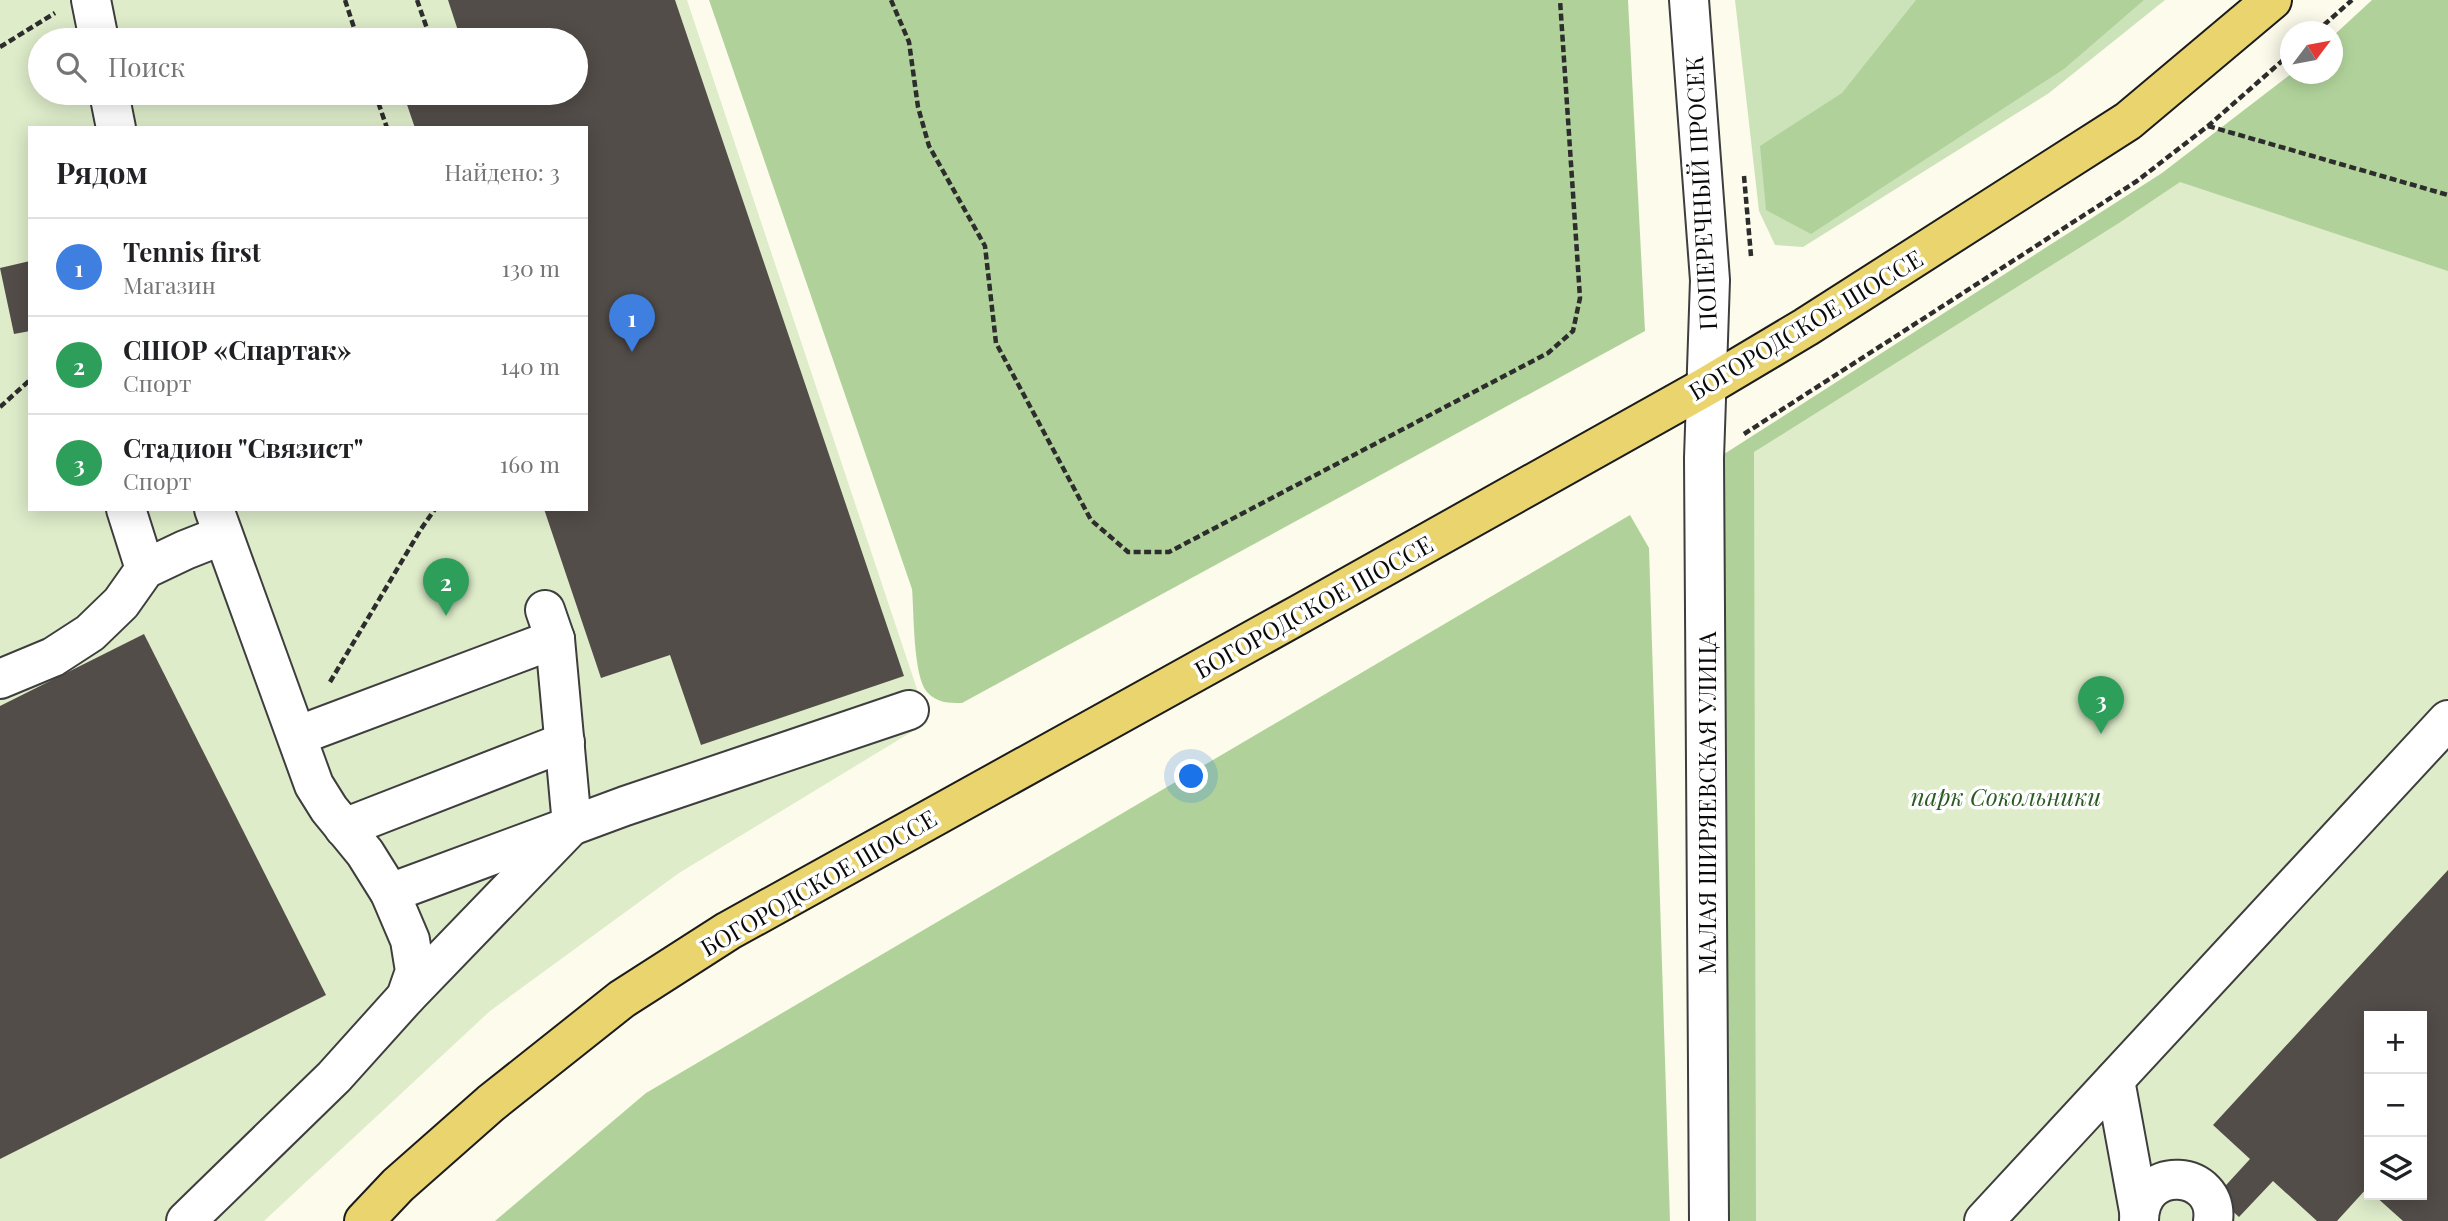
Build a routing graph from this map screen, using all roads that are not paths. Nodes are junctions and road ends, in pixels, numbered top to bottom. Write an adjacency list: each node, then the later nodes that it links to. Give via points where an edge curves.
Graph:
1 (1689, 0): 7 (street, ПОПЕРЕЧНЫЙ ПРОСЕК, via 1710,280)
2 (2272, 0): 7 (main road, БОГОРОДСКОЕ ШОССЕ, via 2128,121)
3 (79, 3): 4 (street)
4 (93, 28)
5 (111, 105): 6 (street)
6 (116, 126)
7 (1707, 386): 23 (main road, БОГОРОДСКОЕ ШОССЕ, via 728,931 622,999 491,1103); 24 (street, МАЛАЯ ШИРЯЕВСКАЯ УЛИЦА)
8 (128, 511): 10 (street)
9 (219, 522): 10 (street); 14 (street)
10 (145, 569): 11 (street, via 121,603 90,633 53,657)
11 (0, 679)
12 (909, 710): 16 (street)
13 (2448, 720): 20 (street)
14 (297, 736): 15 (street, via 550,625); 17 (street, via 314,785)
15 (565, 742): 16 (street); 17 (street)
16 (572, 825): 18 (street); 19 (street)
17 (344, 828): 18 (street)
18 (390, 893): 19 (street, via 410,940 415,971)
19 (406, 997): 22 (street, via 334,1077)
20 (2115, 1080): 21 (street); 25 (street)
21 (2139, 1216): 26 (street, via 2150,1189 2160,1182 2183,1179 2204,1192)
22 (186, 1221)
23 (364, 1221)
24 (1709, 1221)
25 (1984, 1221)
26 (2213, 1221)

